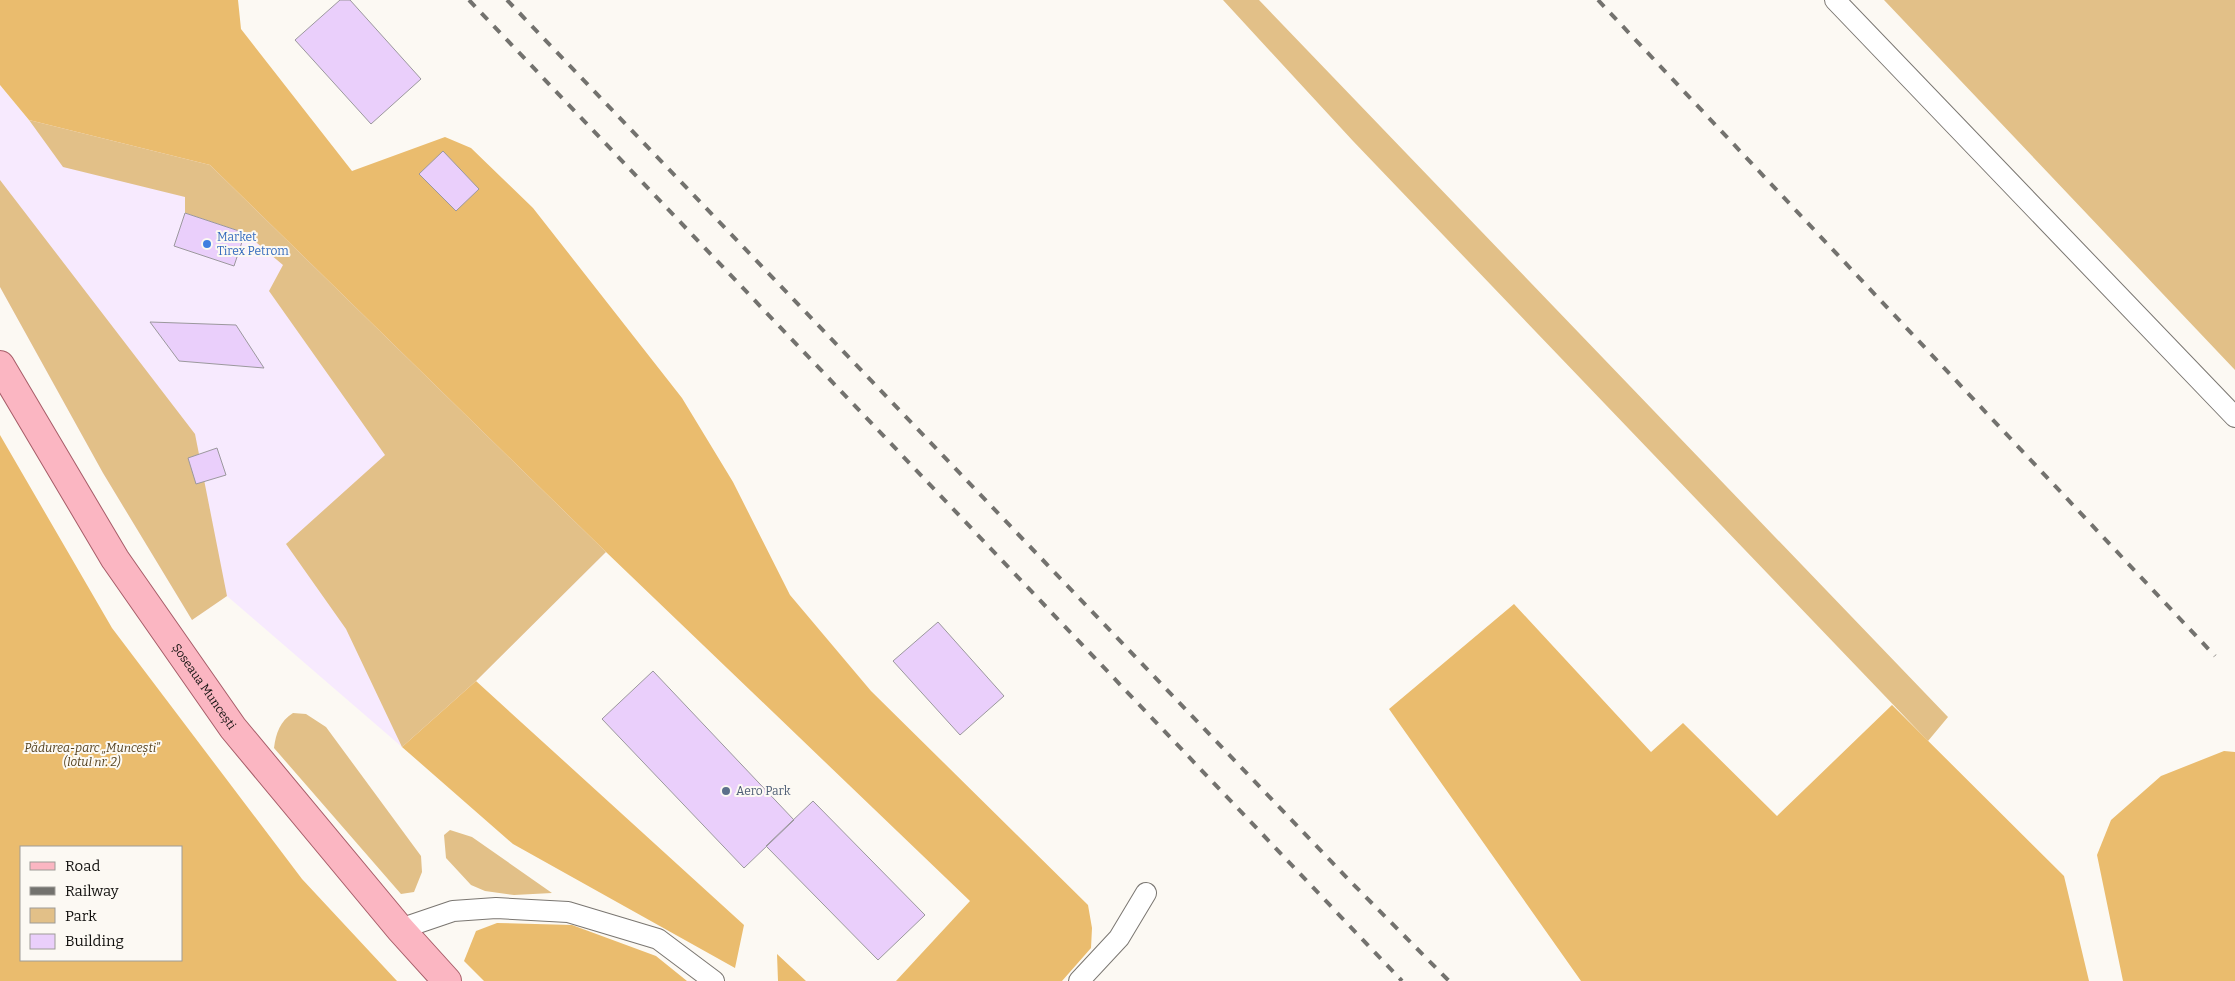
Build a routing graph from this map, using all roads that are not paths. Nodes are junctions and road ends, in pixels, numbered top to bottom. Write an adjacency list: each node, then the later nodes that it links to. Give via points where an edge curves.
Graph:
1 (1835, 0): 3 (lane)
2 (0, 365): 5 (main road, Șoseaua Muncești, via 115,559 233,728)
3 (2235, 417)
4 (1146, 893): 8 (lane, via 1119,938)
5 (400, 929): 6 (main road, Șoseaua Muncești); 7 (lane, via 453,911 496,908 568,912 658,939)
6 (447, 981)
7 (714, 981)
8 (1079, 981)

